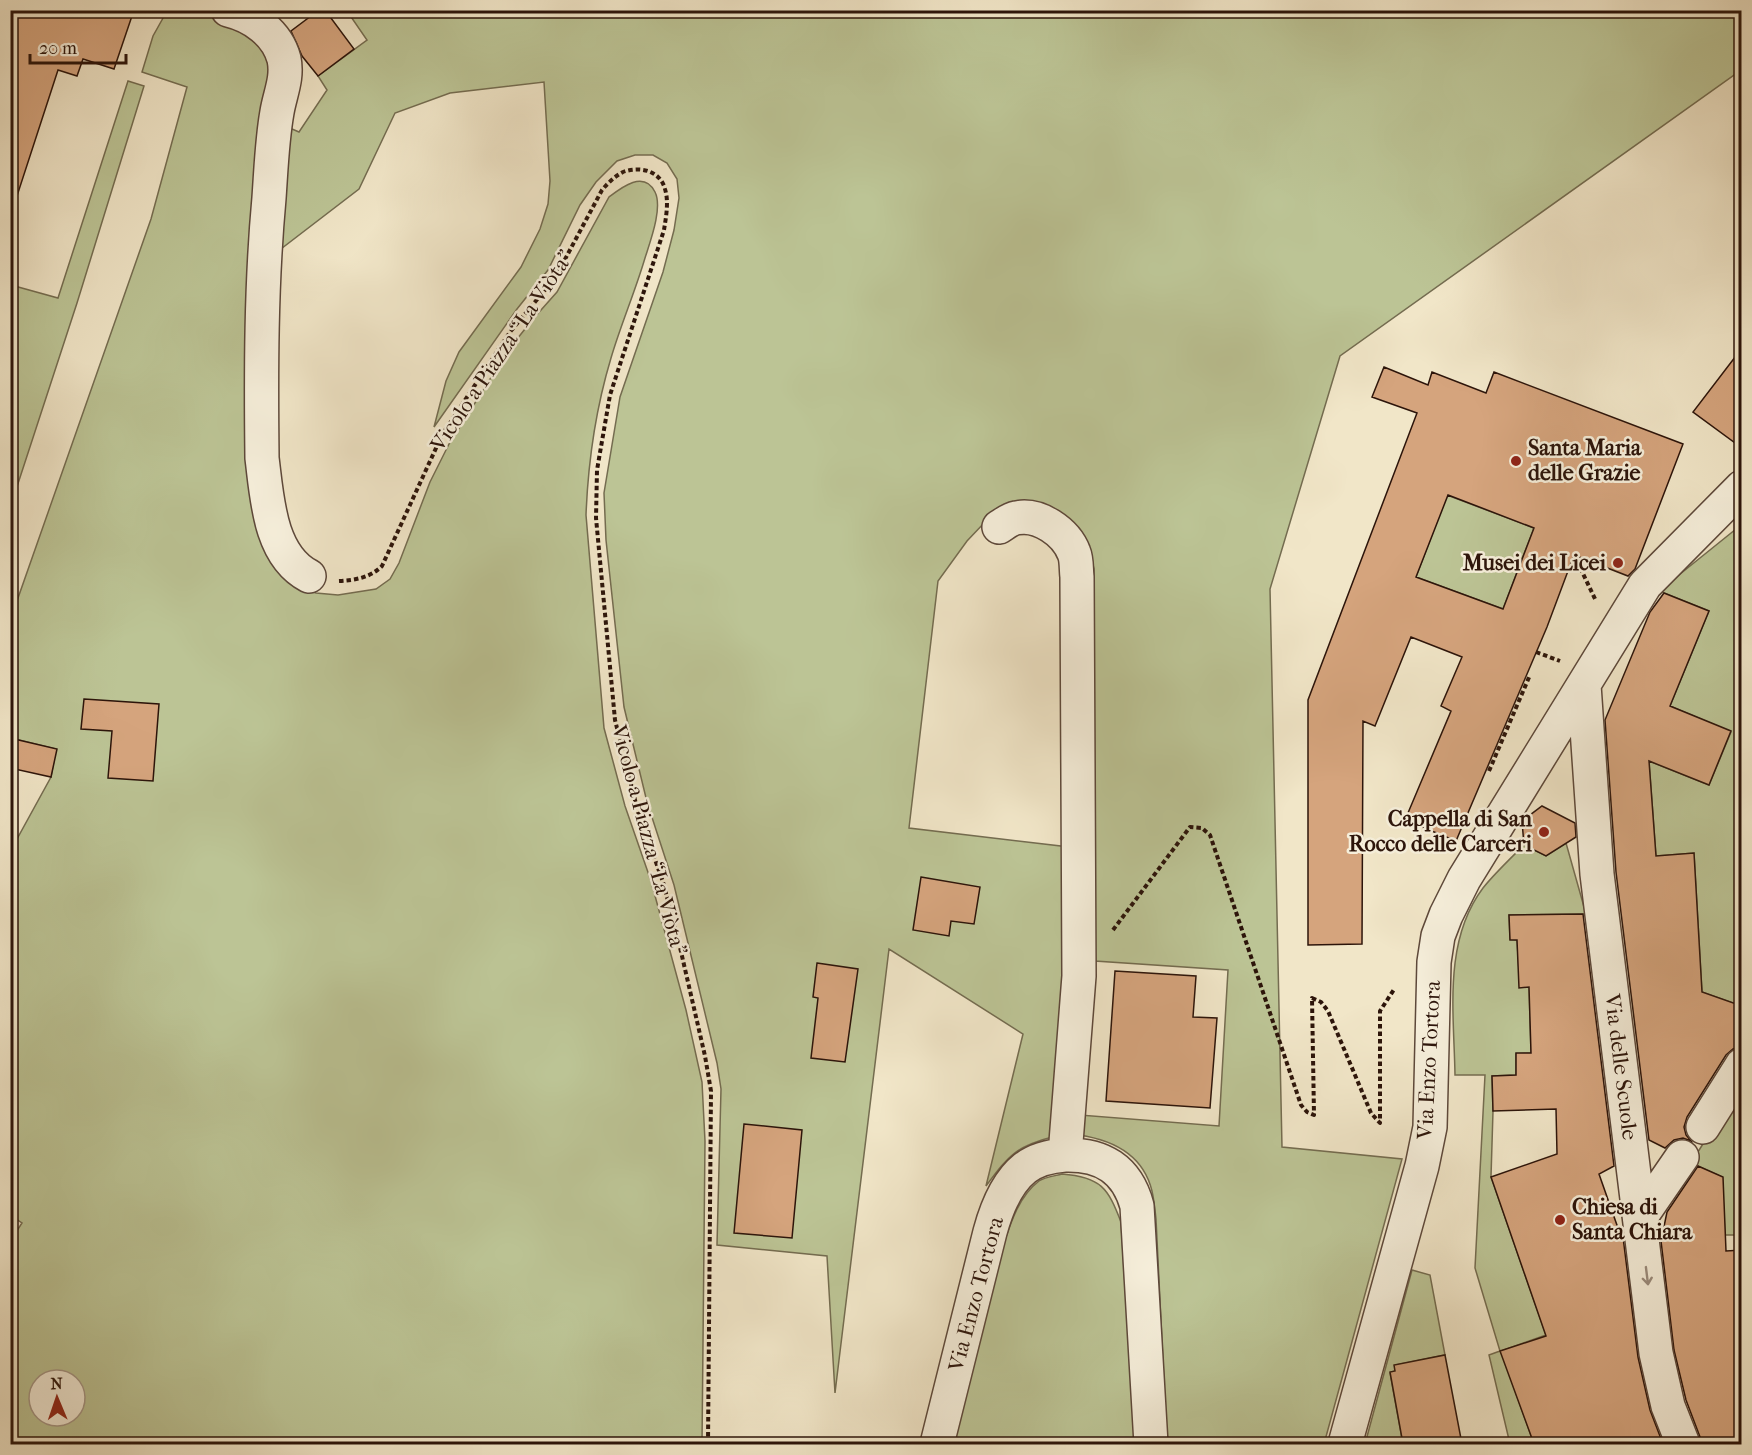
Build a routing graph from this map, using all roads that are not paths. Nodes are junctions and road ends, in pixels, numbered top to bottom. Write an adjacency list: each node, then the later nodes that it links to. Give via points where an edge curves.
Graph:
1 (228, 10): 4 (street, via 249,18 268,32 281,50 285,66 277,111 263,267 262,458 277,537 292,562)
2 (1742, 486): 5 (street, Via Enzo Tortora, via 1645,585)
3 (999, 527): 8 (street, via 1016,518 1036,519 1057,530 1075,555 1079,976)
4 (309, 576)
5 (1584, 685): 10 (street, Via delle Scuole, via 1597,874); 13 (street, Via Enzo Tortora, via 1478,854 1438,936 1430,1127)
6 (1742, 1065): 7 (street)
7 (1703, 1127)
8 (1065, 1155): 11 (street, Via Enzo Tortora, via 1038,1160 1025,1169 1000,1203); 12 (street, Via Enzo Tortora, via 1092,1157 1109,1164 1122,1176 1134,1197 1139,1220)
9 (1682, 1158): 10 (street)
10 (1640, 1218): 14 (street, Via delle Scuole, one-way to 14, via 1658,1362 1668,1406)
11 (937, 1444)
12 (1151, 1444)
13 (1345, 1444)
14 (1683, 1444)

